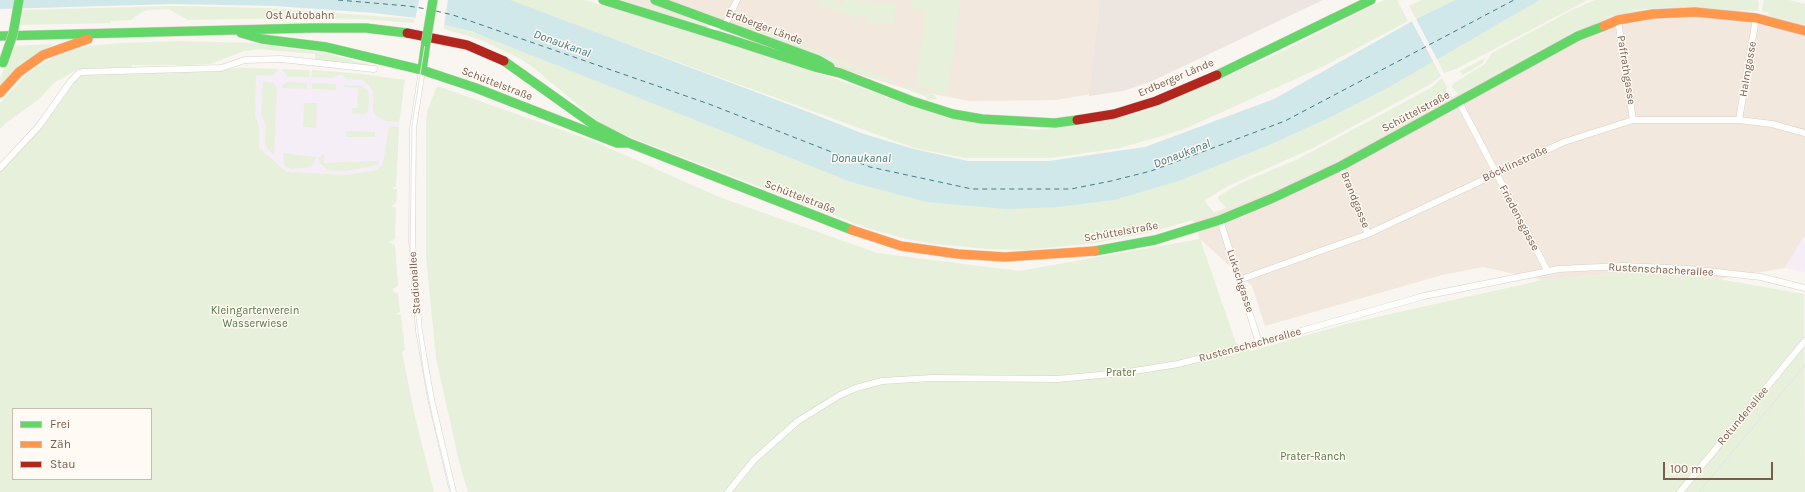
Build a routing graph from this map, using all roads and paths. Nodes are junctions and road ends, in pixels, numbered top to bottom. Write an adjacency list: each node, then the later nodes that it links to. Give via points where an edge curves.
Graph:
1 (19, 0): 15 (main road, bridge, via 13,34)
2 (434, 0): 17 (main road, bridge)
3 (603, 0): 11 (main road, Erdberger Lände)
4 (655, 0): 9 (main road, Erdberger Lände)
5 (736, 0): 9 (street, via 729,18)
6 (1371, 0): 18 (main road, Erdberger Lände, via 1223,72 1156,101 1090,119 1055,123 982,119 953,114)
7 (1756, 18): 8 (main road, Schüttelstraße, via 1694,12 1653,14); 12 (main road, Schüttelstraße); 22 (street, Halmgasse)
8 (1618, 20): 20 (main road, Schüttelstraße, via 1578,36); 21 (street, Paffrathgasse)
9 (723, 24): 11 (street); 18 (main road, Erdberger Lände, via 818,60)
10 (228, 30): 13 (main road, Ost Autobahn); 17 (main road, Schüttelstraße, via 262,39 326,47); 24 (main road, Ost Autobahn, via 366,28 411,33 455,42 487,53 512,66 594,125)
11 (705, 31): 18 (main road, Erdberger Lände)
12 (1805, 31)
13 (103, 34): 14 (main road, Ost Autobahn); 19 (main road, via 42,55 19,72)
14 (0, 36)
15 (2, 67)
16 (374, 69): 26 (street, via 281,60 245,60 221,68 82,72 71,81 39,126)
17 (422, 70): 24 (main road, Schüttelstraße, via 476,88 617,143); 35 (street, Stadionallee, via 413,128 412,240 415,284 419,331 431,403)
18 (840, 73)
19 (0, 93)
20 (1459, 102): 25 (main road, Schüttelstraße); 27 (street, Friedensgasse)
21 (1633, 120): 22 (street, Böcklinstraße); 27 (street, Böcklinstraße, via 1564,142)
22 (1739, 120): 23 (street, Böcklinstraße, via 1772,124)
23 (1805, 133)
24 (629, 144): 28 (main road, Schüttelstraße, via 860,233 901,246 958,254 1005,257 1087,252 1155,240)
25 (1341, 166): 28 (main road, Schüttelstraße); 29 (street, Brandgasse)
26 (0, 168)
27 (1495, 173): 29 (street, Böcklinstraße); 30 (street, Friedensgasse)
28 (1220, 220): 31 (street, Lukschgasse)
29 (1368, 234): 31 (street, Böcklinstraße)
30 (1547, 270): 32 (street, Rustenschacherallee, via 1623,266 1688,269 1761,277); 34 (street, Rustenschacherallee, via 1424,296)
31 (1239, 280): 34 (street, Lukschgasse)
32 (1805, 288)
33 (1805, 341): 37 (street, Rotundenallee)
34 (1260, 343): 36 (street, Rustenschacherallee, via 1178,364 1122,373 1057,379 932,378 882,381 856,388 798,421 754,460)
35 (453, 492)
36 (728, 492)
37 (1680, 492)

